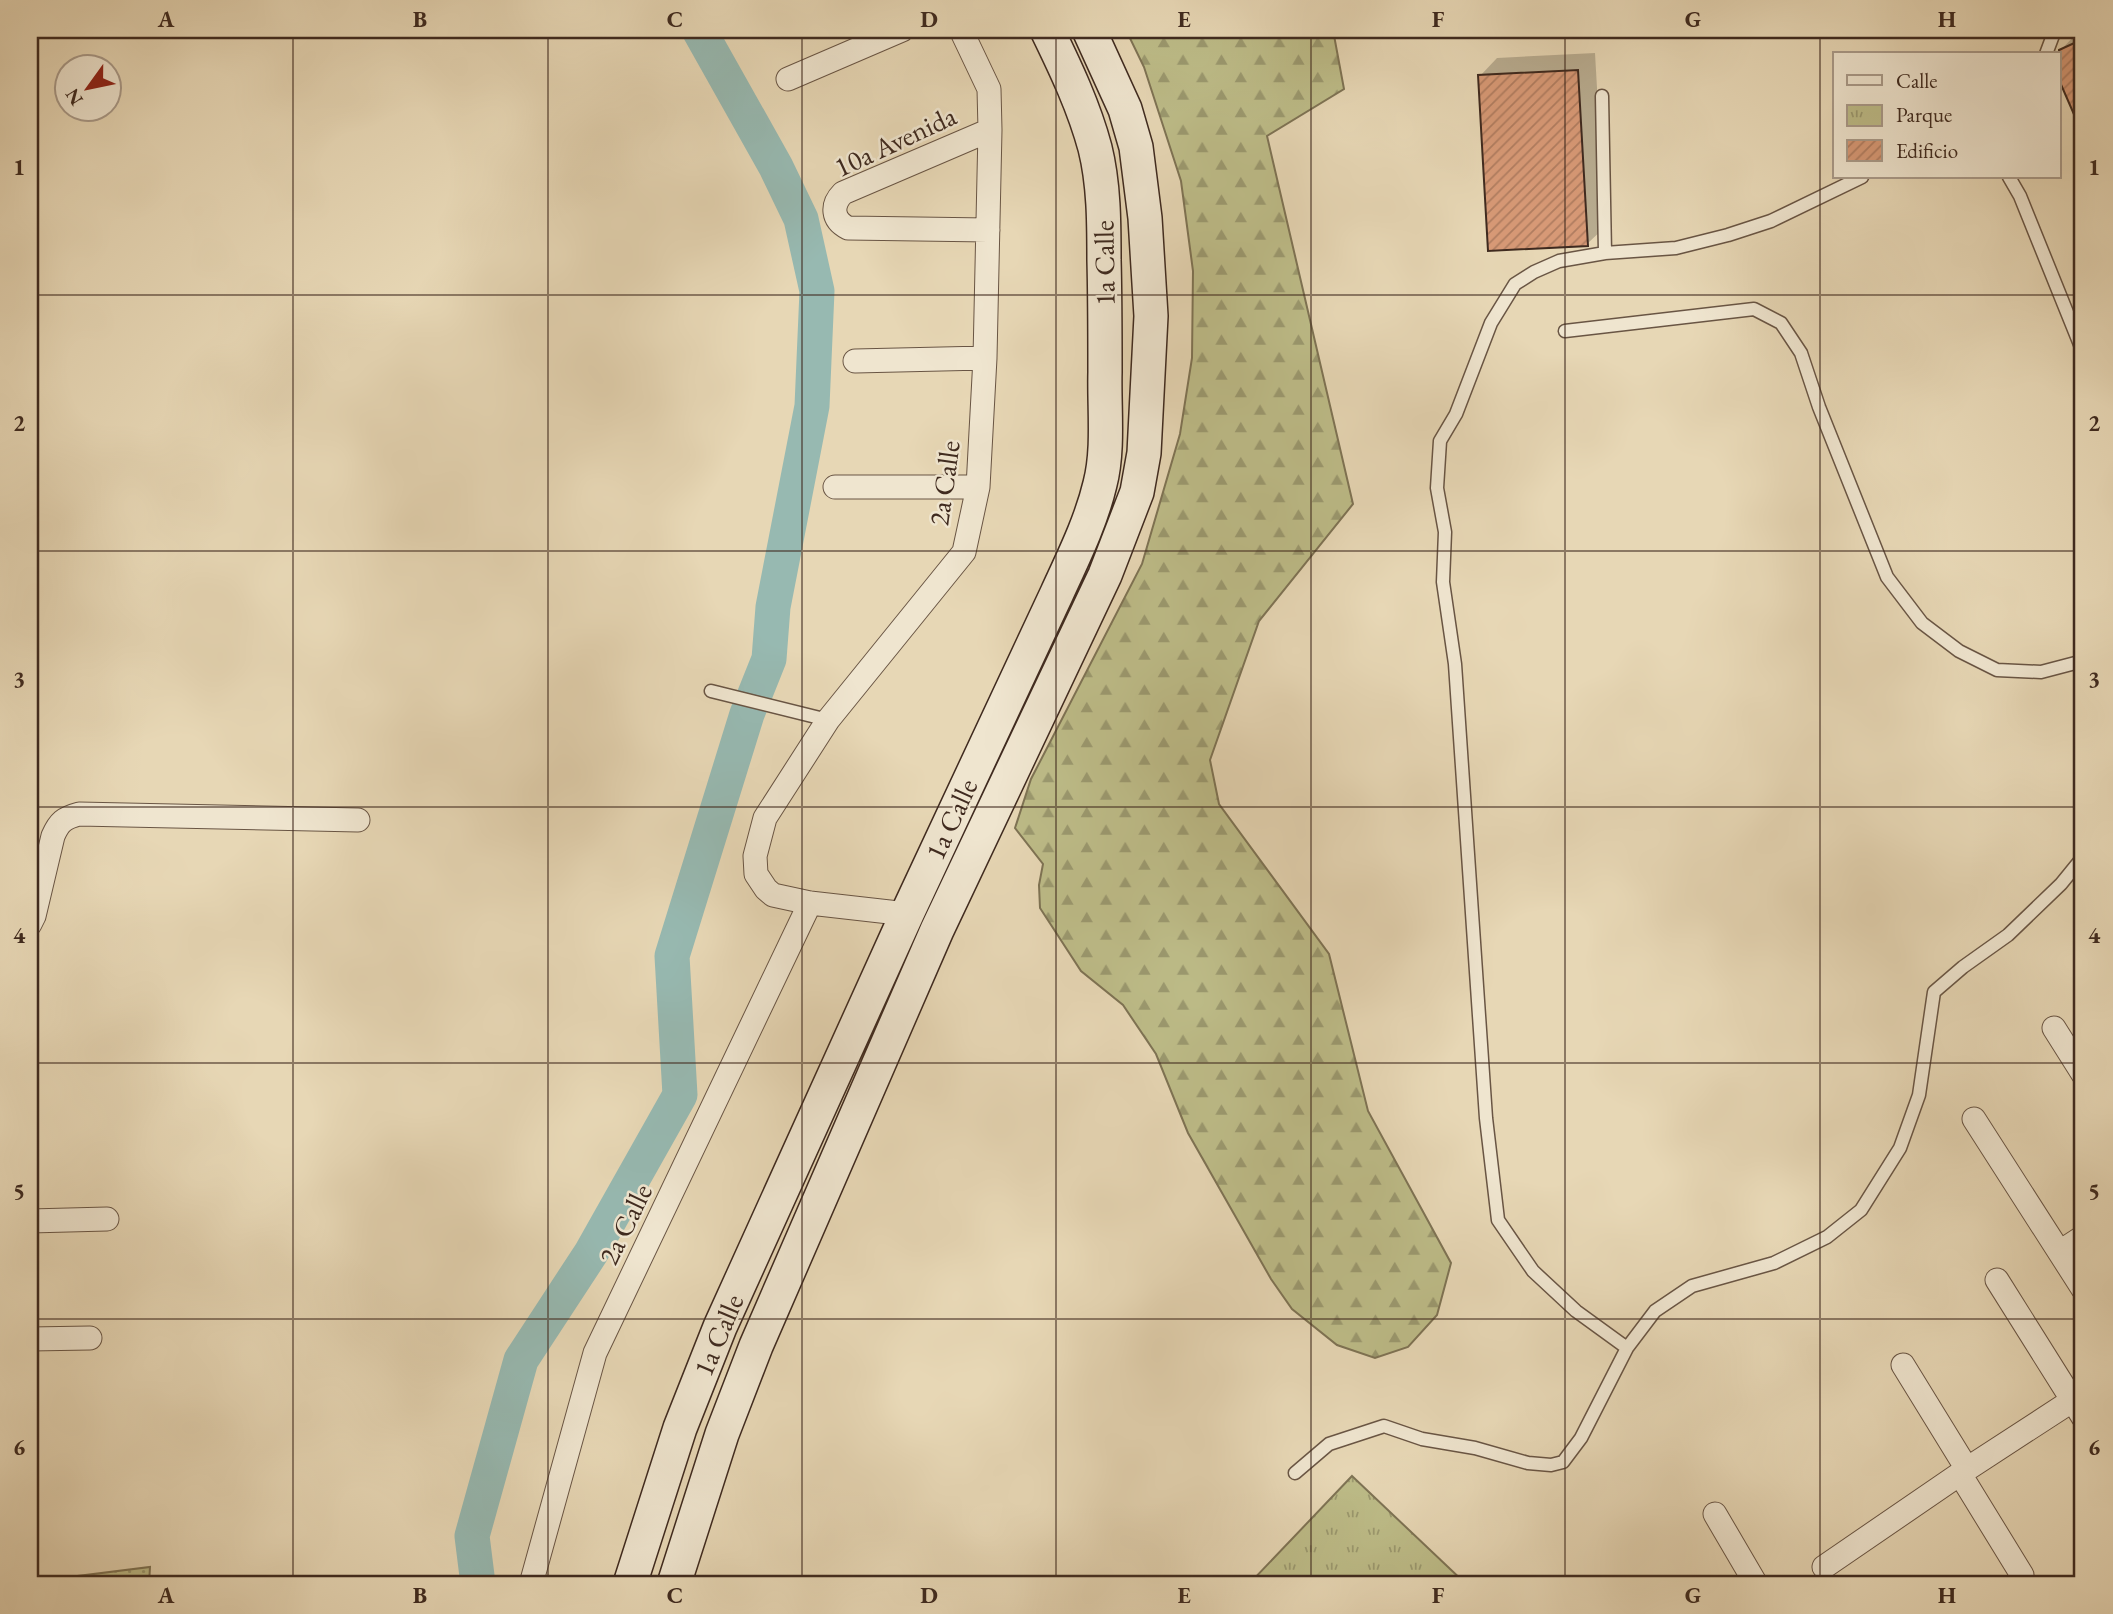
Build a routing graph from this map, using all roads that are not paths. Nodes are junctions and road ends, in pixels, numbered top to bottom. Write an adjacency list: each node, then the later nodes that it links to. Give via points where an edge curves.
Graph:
1 (902, 30): 7 (street)
2 (961, 30): 9 (street, 2a Calle, via 989,89)
3 (1047, 30): 26 (main road, 1a Calle, via 1087,121 1100,180 1105,341 1101,482 1057,593)
4 (1089, 30): 49 (main road, 1a Calle, via 1125,108 1136,147 1145,218 1151,330 1144,453 1137,492 1105,575 937,930 756,1346)
5 (2055, 30): 6 (lane)
6 (2047, 52)
7 (788, 79)
8 (1602, 96): 13 (lane)
9 (990, 130): 12 (street, 2a Calle); 12 (street, 10a Avenida, via 844,193 834,212 848,228)
10 (1860, 178): 13 (lane, via 1771,221 1728,235 1676,248)
11 (2009, 178): 15 (lane)
12 (988, 230): 16 (street, 2a Calle)
13 (1605, 253): 39 (lane, via 1559,261 1515,284 1491,323 1456,414 1440,441 1437,488 1445,532 1443,582 1455,664 1486,1118 1498,1220 1533,1271 1576,1311)
14 (1565, 331): 20 (lane, via 1754,309 1781,323 1801,353 1887,577 1922,623 1959,651 1997,670 2041,672)
15 (2083, 352)
16 (985, 358): 17 (street); 19 (street, 2a Calle)
17 (855, 361)
18 (835, 487): 19 (street)
19 (978, 487): 22 (street, 2a Calle, via 964,552)
20 (2083, 661)
21 (711, 691): 22 (lane)
22 (828, 720): 25 (street, 2a Calle, via 765,818 755,856 756,874 773,895)
23 (358, 820): 27 (street, via 79,814 65,818 53,836)
24 (2083, 857): 39 (lane, via 2008,936 1934,992 1919,1095 1900,1149 1861,1210 1828,1237 1774,1263 1692,1286 1655,1311)
25 (810, 903): 26 (street); 47 (street, 2a Calle, via 595,1353)
26 (906, 914): 48 (main road, 1a Calle, via 720,1327 680,1428)
27 (30, 924)
28 (2054, 1028): 29 (street)
29 (2083, 1074)
30 (1974, 1119): 34 (street)
31 (107, 1219): 32 (street)
32 (30, 1221)
33 (2083, 1237): 34 (street)
34 (2060, 1252): 36 (street)
35 (1997, 1280): 41 (street)
36 (2083, 1289)
37 (90, 1338): 38 (street)
38 (30, 1339)
39 (1627, 1348): 43 (lane, via 1581,1438 1563,1462 1528,1463 1384,1426 1329,1444)
40 (1903, 1365): 42 (street)
41 (2078, 1409): 42 (street)
42 (1963, 1472): 45 (street); 46 (street)
43 (1295, 1473)
44 (1715, 1514): 50 (street)
45 (1824, 1567)
46 (2022, 1575)
47 (531, 1584)
48 (630, 1584)
49 (674, 1584)
50 (1756, 1584)

